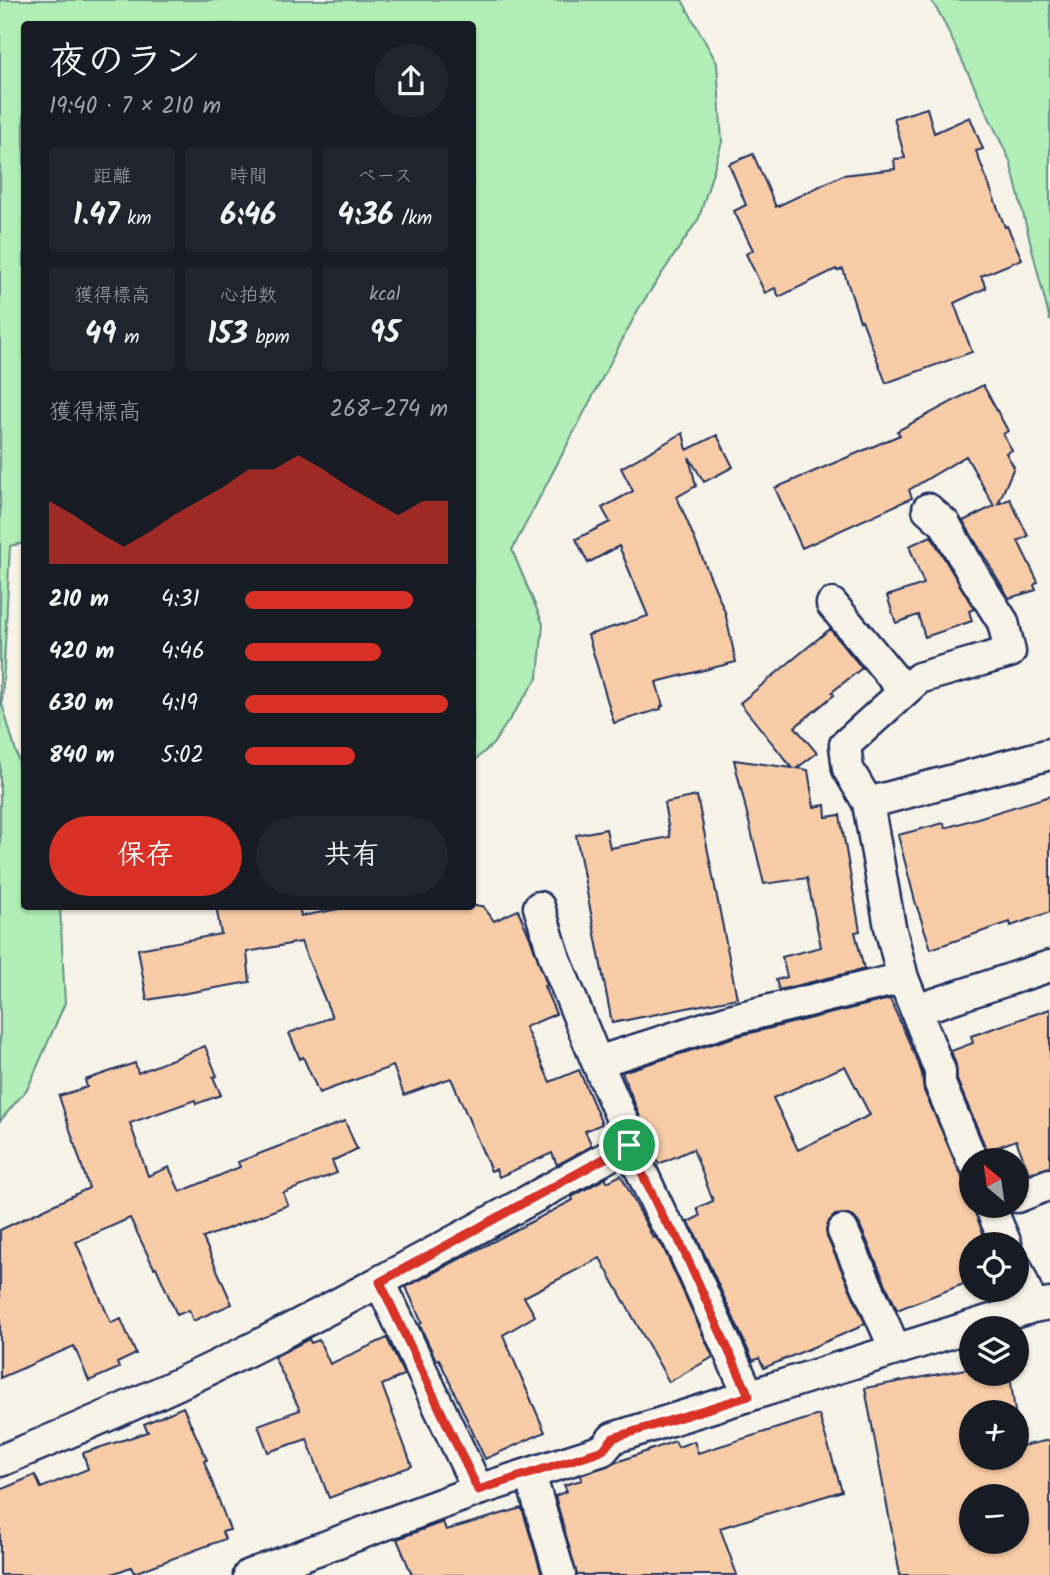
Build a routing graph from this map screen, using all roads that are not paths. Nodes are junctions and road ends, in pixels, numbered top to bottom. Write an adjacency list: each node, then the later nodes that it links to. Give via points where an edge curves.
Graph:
1 (928, 509): 3 (street, via 945,524 1003,622 1010,652 919,678)
2 (832, 604): 3 (street)
3 (904, 691): 5 (street, via 845,745 848,769)
4 (1050, 754): 5 (street)
5 (868, 803): 8 (street)
6 (539, 907): 10 (street)
7 (1050, 966): 9 (street)
8 (903, 978): 9 (street); 10 (street, via 733,1020)
9 (916, 1010): 12 (street)
10 (597, 1062): 11 (street)
11 (629, 1145): 16 (street); 20 (street, via 664,1220 678,1238)
12 (967, 1148)
13 (1050, 1184): 14 (street)
14 (1029, 1192)
15 (843, 1231): 19 (street)
16 (380, 1282): 21 (street, via 186,1380); 23 (street)
17 (1029, 1288): 18 (street)
18 (1041, 1306): 19 (street)
19 (895, 1349): 20 (street)
20 (749, 1396): 22 (street, via 613,1438 603,1450)
21 (0, 1461)
22 (530, 1474): 23 (street); 25 (street)
23 (478, 1490): 24 (street)
24 (249, 1575)
25 (560, 1575)

